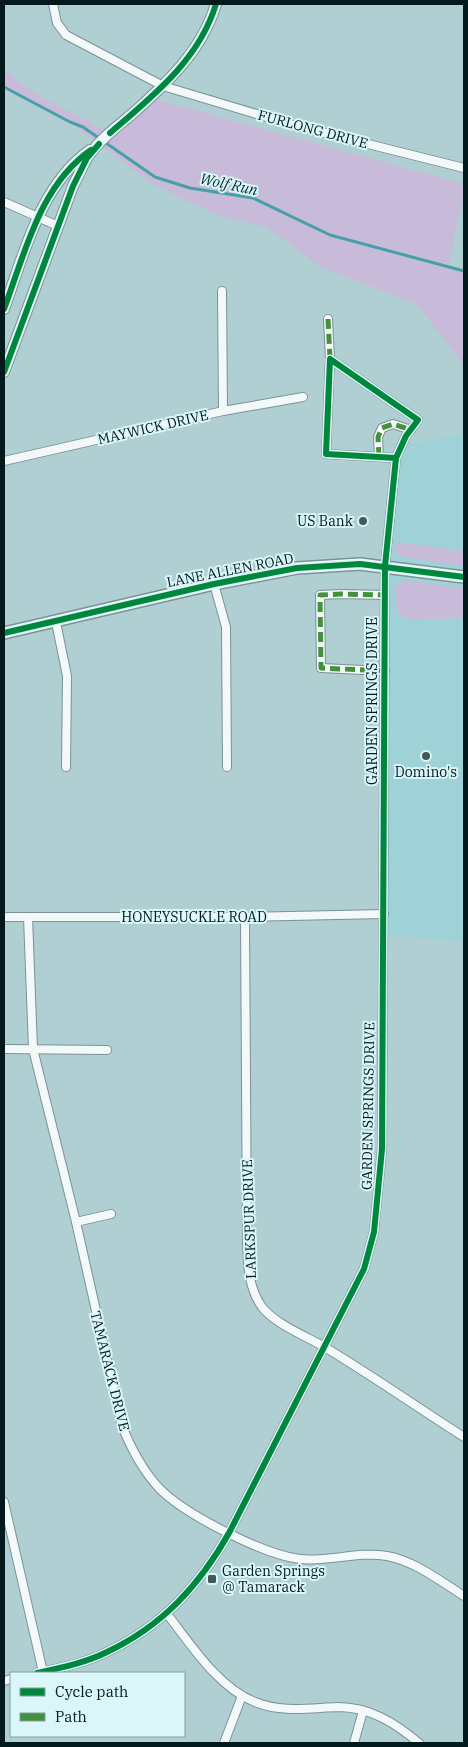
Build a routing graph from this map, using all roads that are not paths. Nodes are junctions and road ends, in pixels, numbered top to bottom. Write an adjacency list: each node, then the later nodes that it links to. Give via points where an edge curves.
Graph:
1 (53, 4): 3 (street, FURLONG DRIVE, via 57,23 66,35)
2 (216, 4): 3 (street, via 212,19 197,46)
3 (163, 86): 4 (street); 5 (street, FURLONG DRIVE, via 310,129)
4 (99, 144): 7 (street, via 65,171); 8 (street, via 83,166)
5 (464, 168)
6 (4, 202): 7 (street)
7 (38, 216): 8 (street); 10 (street)
8 (58, 226): 13 (street)
9 (222, 291): 15 (street)
10 (4, 308)
11 (328, 319): 12 (street)
12 (330, 359): 16 (street, via 418,420); 17 (street, via 326,454)
13 (4, 372)
14 (302, 397): 15 (street, MAYWICK DRIVE)
15 (223, 411): 19 (street, MAYWICK DRIVE)
16 (411, 430): 17 (street, via 393,424 382,428 378,437); 18 (street)
17 (379, 457): 18 (street)
18 (396, 458): 20 (street, GARDEN SPRINGS DRIVE)
19 (4, 462)
20 (385, 566): 21 (main road, LANE ALLEN ROAD); 22 (main road, LANE ALLEN ROAD, via 360,564 297,568); 23 (street, GARDEN SPRINGS DRIVE)
21 (464, 577)
22 (214, 584): 24 (main road, LANE ALLEN ROAD); 28 (street, via 226,627)
23 (385, 595): 26 (street, GARDEN SPRINGS DRIVE); 26 (street, via 320,595 321,668)
24 (56, 622): 25 (main road, LANE ALLEN ROAD); 27 (street, via 67,676)
25 (4, 633)
26 (385, 671): 29 (street, GARDEN SPRINGS DRIVE)
27 (66, 767)
28 (227, 767)
29 (384, 914): 32 (street, HONEYSUCKLE ROAD); 38 (street, GARDEN SPRINGS DRIVE, via 382,1161 374,1232 364,1269)
30 (4, 917): 31 (street, HONEYSUCKLE ROAD)
31 (28, 917): 32 (street, HONEYSUCKLE ROAD); 33 (street, TAMARACK DRIVE)
32 (245, 917): 38 (street, LARKSPUR DRIVE, via 250,1283 263,1309)
33 (33, 1049): 34 (street); 35 (street); 37 (street, TAMARACK DRIVE)
34 (4, 1050)
35 (106, 1050)
36 (111, 1214): 37 (street)
37 (76, 1222): 41 (street, TAMARACK DRIVE, via 122,1426 131,1447 143,1468 171,1500)
38 (323, 1347): 39 (street, LARKSPUR DRIVE); 41 (street, GARDEN SPRINGS DRIVE)
39 (464, 1437)
40 (4, 1502): 44 (street)
41 (229, 1533): 42 (street, TAMARACK DRIVE, via 270,1552 298,1559 388,1556 427,1572); 43 (street, GARDEN SPRINGS DRIVE, via 205,1572)
42 (464, 1596)
43 (167, 1614): 45 (street, GARDEN SPRINGS DRIVE, via 107,1652); 46 (street, via 207,1665)
44 (40, 1672)
45 (44, 1672)
46 (242, 1696): 47 (street, via 278,1709 338,1707); 48 (street)
47 (362, 1711): 49 (street); 50 (street, via 386,1718)
48 (224, 1743)
49 (354, 1743)
50 (419, 1743)

